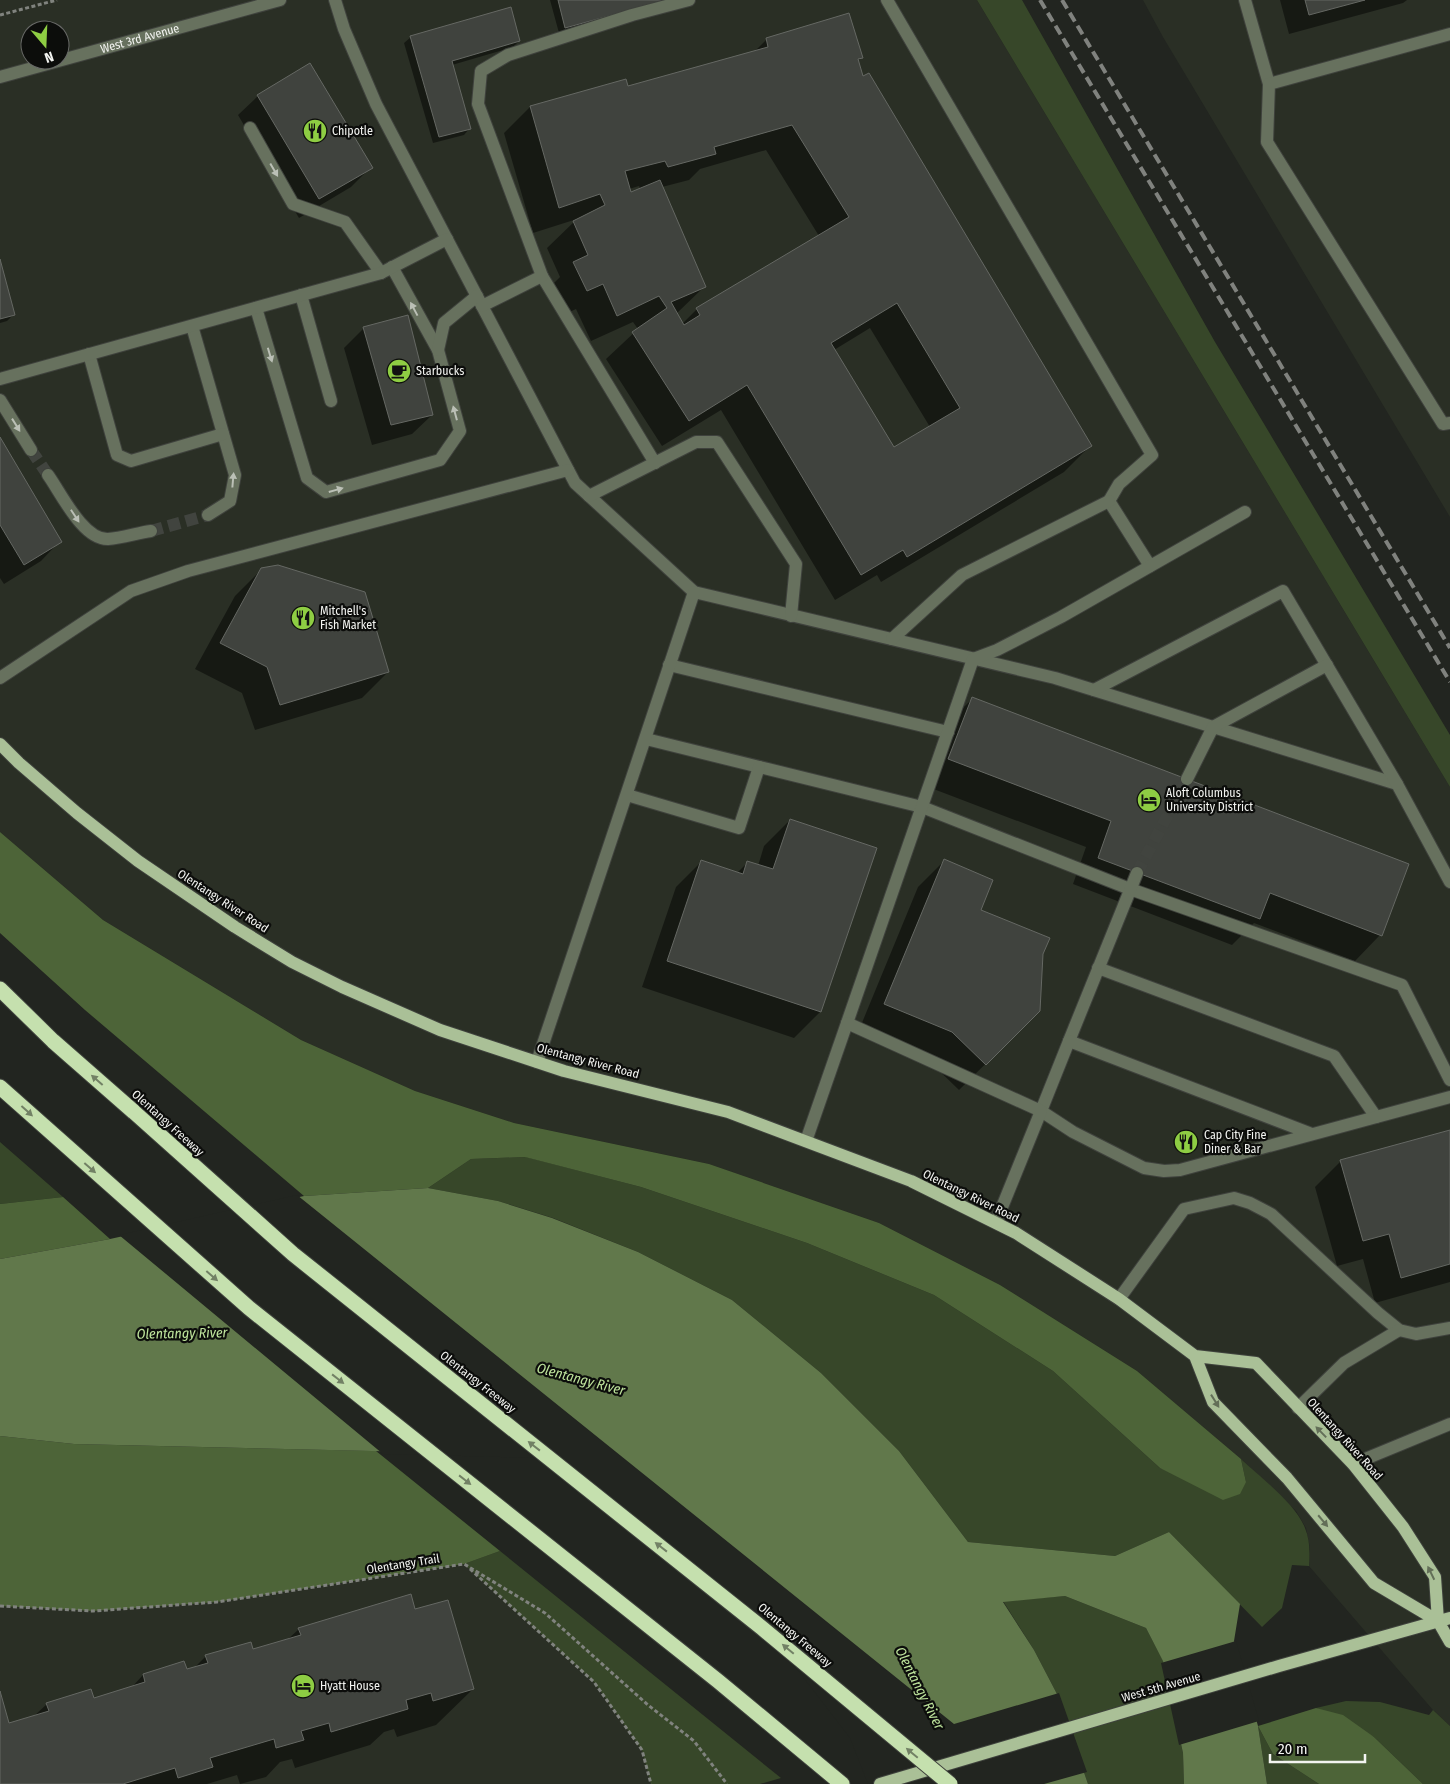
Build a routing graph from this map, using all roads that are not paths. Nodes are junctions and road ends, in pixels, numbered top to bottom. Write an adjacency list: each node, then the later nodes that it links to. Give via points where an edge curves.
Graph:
1 (280, 0): 7 (street, West 3rd Avenue)
2 (335, 0): 10 (street, via 376,104)
3 (689, 0): 12 (street, via 508,55 481,71 478,104)
4 (887, 0): 29 (street, via 1152,455 1120,484)
5 (1244, 0): 8 (street)
6 (1450, 34): 8 (street)
7 (0, 77)
8 (1269, 84): 22 (street, via 1267,142)
9 (250, 128): 11 (street, one-way to 11, via 293,204 345,222)
10 (447, 239): 11 (street); 14 (street)
11 (387, 270): 13 (street); 17 (street, one-way to 11)
12 (542, 276): 14 (street); 25 (street)
13 (301, 295): 15 (street); 21 (street)
14 (480, 301): 17 (street, via 444,323); 26 (street)
15 (256, 308): 16 (street); 17 (street, one-way to 17, via 307,478 326,492 440,460 460,431)
16 (192, 326): 18 (street); 23 (street)
17 (438, 350)
18 (89, 354): 19 (street); 23 (street, via 117,455 131,461)
19 (0, 379)
20 (0, 400): 24 (street, one-way to 24)
21 (331, 401)
22 (1448, 427)
23 (223, 434): 31 (street, one-way to 23, via 230,501 235,475)
24 (31, 450)
25 (655, 463): 28 (street); 35 (street, via 696,442 718,442 796,564)
26 (568, 470): 28 (street, via 575,483); 40 (street, via 159,580 131,591)
27 (48, 475): 32 (street, one-way to 32, via 82,525 97,537 107,539)
28 (589, 496): 34 (street)
29 (1109, 501): 33 (street); 36 (street, via 962,575)
30 (1245, 512): 33 (street)
31 (208, 515)
32 (151, 531)
33 (1150, 566): 37 (street, via 1061,617 997,650)
34 (694, 592): 35 (street); 38 (street)
35 (791, 616): 36 (street)
36 (892, 639): 37 (street)
37 (973, 658): 41 (street); 43 (street)
38 (670, 665): 43 (street); 44 (street)
39 (1327, 665): 41 (street, via 1283,591); 42 (street); 48 (street)
40 (0, 678)
41 (1094, 690): 42 (street)
42 (1213, 727): 47 (street); 48 (street)
43 (948, 732): 50 (street)
44 (646, 739): 46 (street); 49 (street)
45 (0, 744): 58 (main road, Olentangy River Road, via 77,813 138,861 292,962 440,1030)
46 (759, 767): 49 (street, via 739,828); 50 (street)
47 (1187, 779)
48 (1397, 784): 52 (street)
49 (627, 795): 58 (street)
50 (922, 807): 53 (street); 56 (street)
51 (1137, 873): 53 (street)
52 (1450, 882)
53 (1130, 889): 54 (street); 59 (street, via 1402,985)
54 (1098, 968): 57 (street); 63 (street, via 1334,1056)
55 (0, 989): 78 (highway, Olentangy Freeway, one-way to 55, bridge, via 762,1628 293,1254 53,1042)
56 (847, 1023): 62 (street); 65 (street)
57 (1069, 1041): 62 (street); 64 (street)
58 (537, 1062): 65 (main road, Olentangy River Road, via 728,1112)
59 (1450, 1080)
60 (0, 1087): 76 (highway, one-way to 76, via 249,1308 718,1681)
61 (1450, 1097): 63 (street)
62 (1041, 1110): 64 (street, via 1073,1132 1144,1168 1164,1171 1180,1170); 66 (street)
63 (1376, 1117): 64 (street)
64 (1312, 1134)
65 (806, 1141): 66 (main road, Olentangy River Road, via 911,1181)
66 (996, 1222): 67 (main road, Olentangy River Road)
67 (1119, 1300): 69 (street, via 1184,1209 1234,1198 1271,1214); 70 (main road, Olentangy River Road)
68 (1450, 1328): 69 (street, via 1416,1334)
69 (1400, 1330): 71 (street, via 1344,1363)
70 (1195, 1356): 71 (main road, Olentangy River Road, via 1256,1364); 74 (main road, Olentangy River Road, one-way to 74, via 1213,1402 1287,1478 1374,1583)
71 (1298, 1408): 73 (main road, Olentangy River Road, one-way to 71)
72 (1450, 1424): 73 (street)
73 (1353, 1464): 74 (main road, Olentangy River Road, one-way to 73, via 1435,1577 1403,1527)
74 (1444, 1619): 75 (main road, Olentangy River Road); 77 (main road, West 5th Avenue)
75 (1450, 1642)
76 (842, 1784)
77 (880, 1784)
78 (950, 1784)

